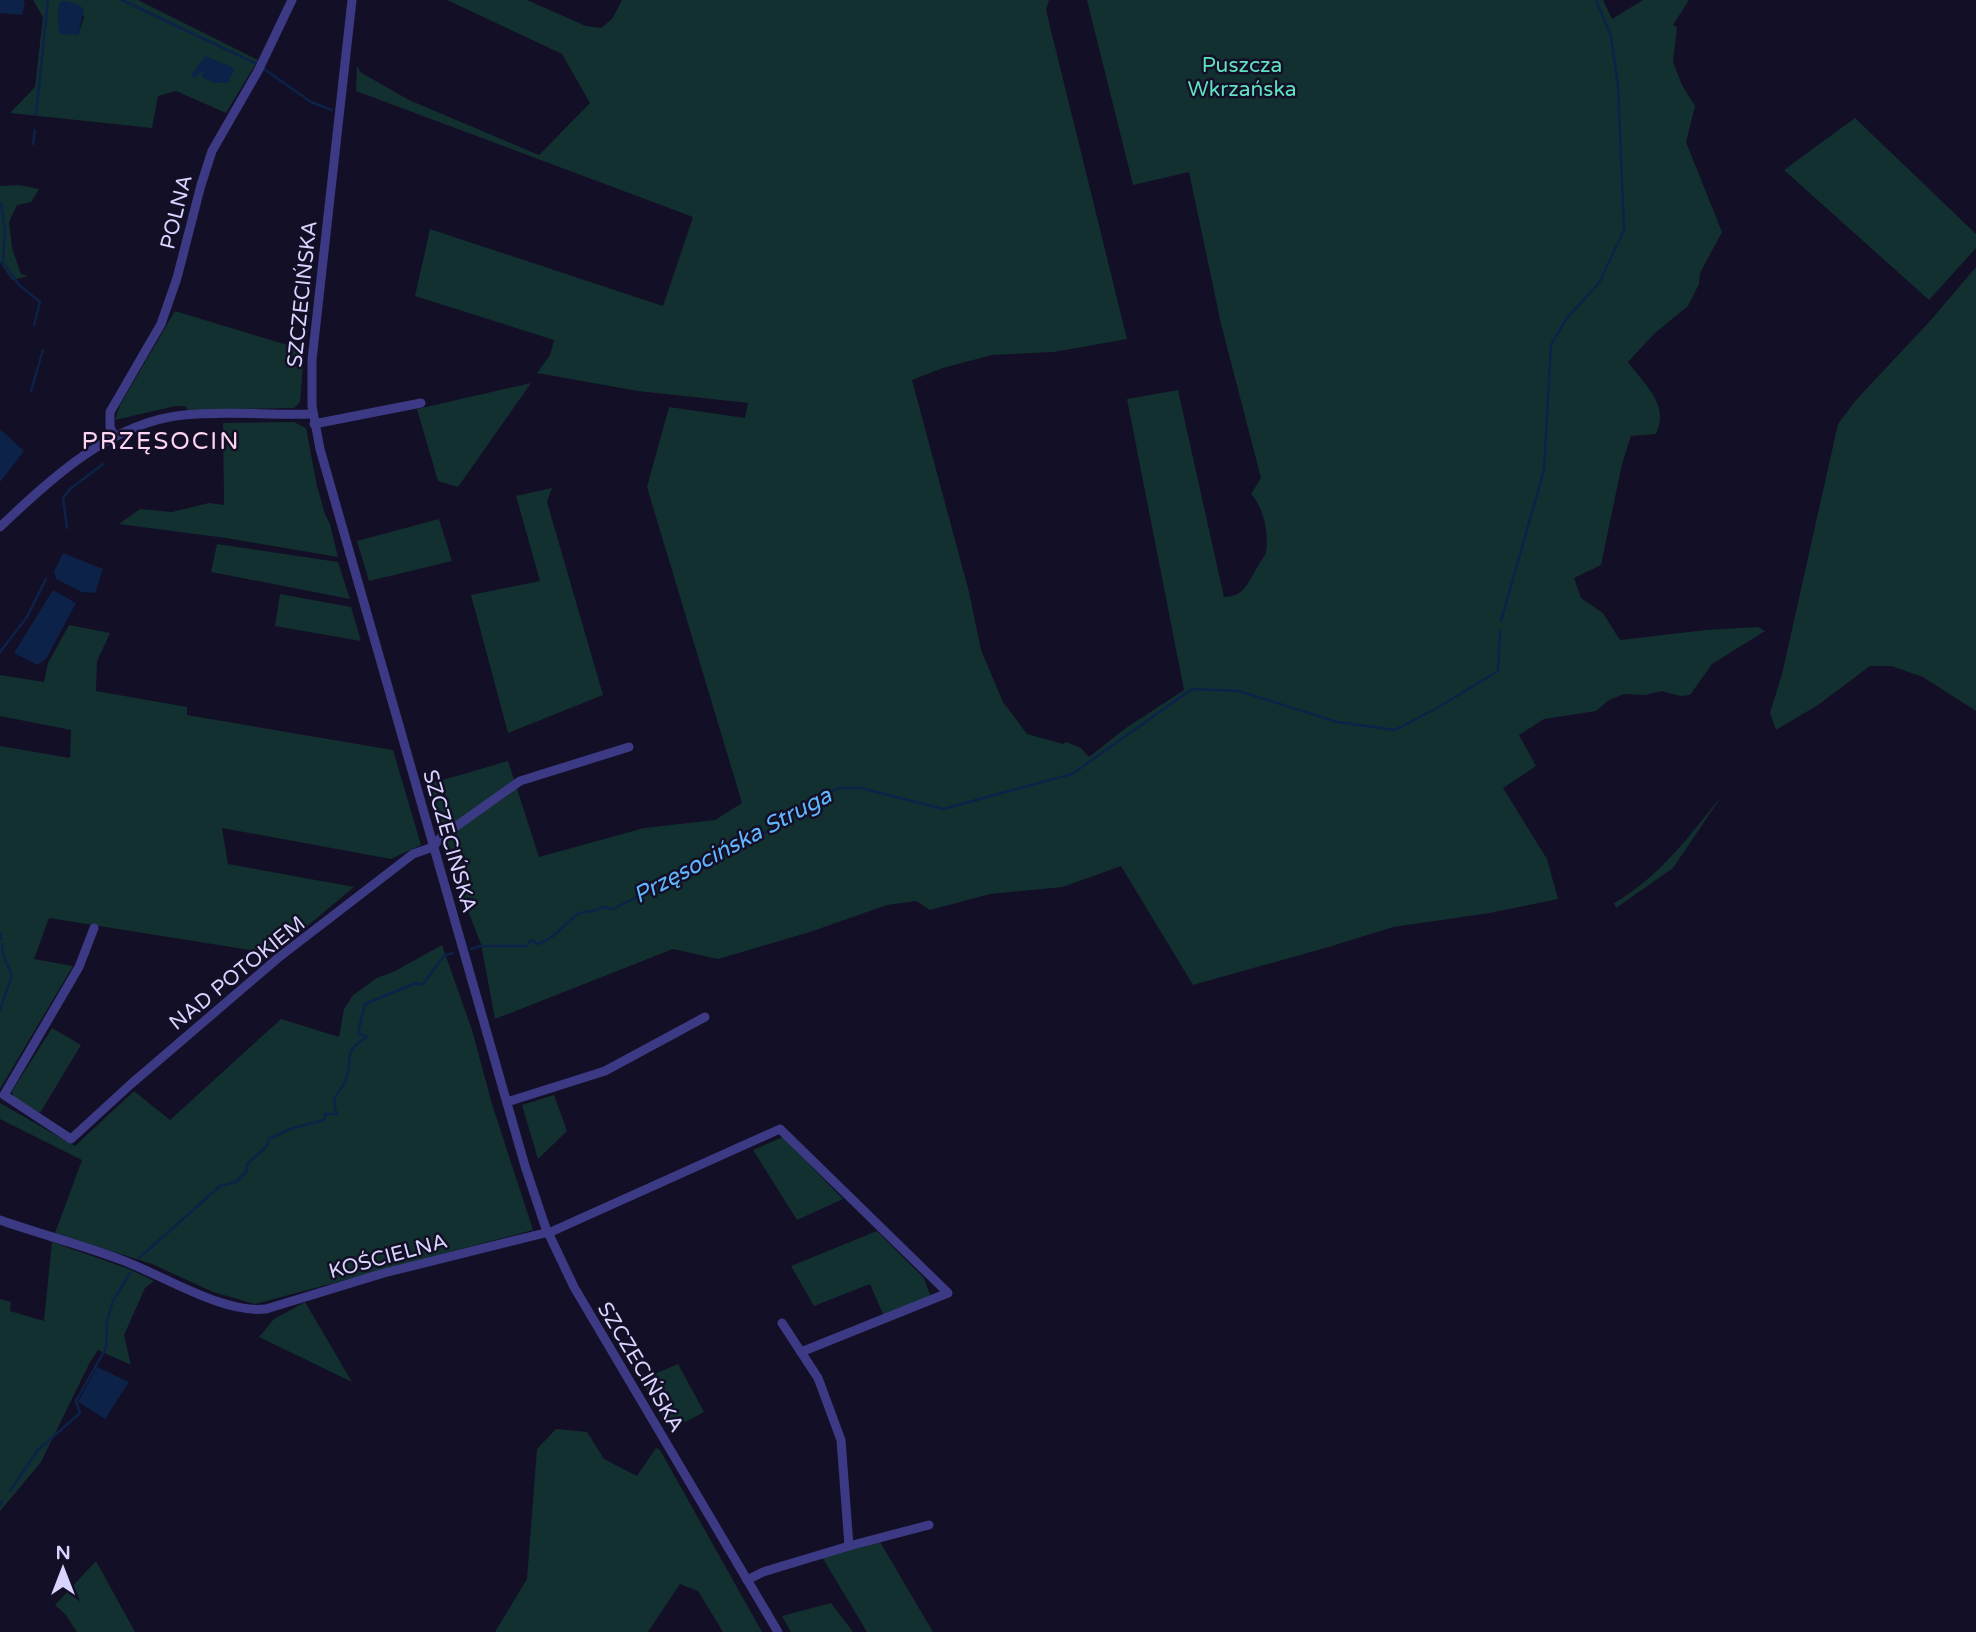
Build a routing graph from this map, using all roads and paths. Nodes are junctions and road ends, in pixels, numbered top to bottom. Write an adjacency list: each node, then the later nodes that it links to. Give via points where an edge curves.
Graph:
1 (292, 0): 5 (street, POLNA, via 207,163 161,324 110,412)
2 (352, 0): 4 (street, SZCZECIŃSKA, via 313,347)
3 (421, 403): 4 (street)
4 (314, 419): 5 (street, via 186,415 140,424); 8 (street, SZCZECIŃSKA)
5 (114, 436): 6 (street)
6 (0, 527)
7 (629, 747): 8 (street, NAD POTOKIEM, via 520,781)
8 (433, 847): 9 (street, NAD POTOKIEM, via 413,854 278,958 71,1139 4,1095 79,967); 11 (street, SZCZECIŃSKA)
9 (94, 928)
10 (705, 1017): 11 (street, via 605,1071)
11 (507, 1102): 13 (street, SZCZECIŃSKA)
12 (0, 1220): 13 (street, KOŚCIELNA, via 93,1249 201,1294 253,1310)
13 (548, 1233): 15 (street, KOŚCIELNA, via 780,1129 948,1293); 18 (street, SZCZECIŃSKA, via 580,1298)
14 (782, 1323): 15 (street)
15 (802, 1352): 17 (street, via 818,1378 841,1440)
16 (929, 1525): 17 (street)
17 (849, 1546): 18 (street)
18 (747, 1580): 19 (street, SZCZECIŃSKA)
19 (778, 1632)

